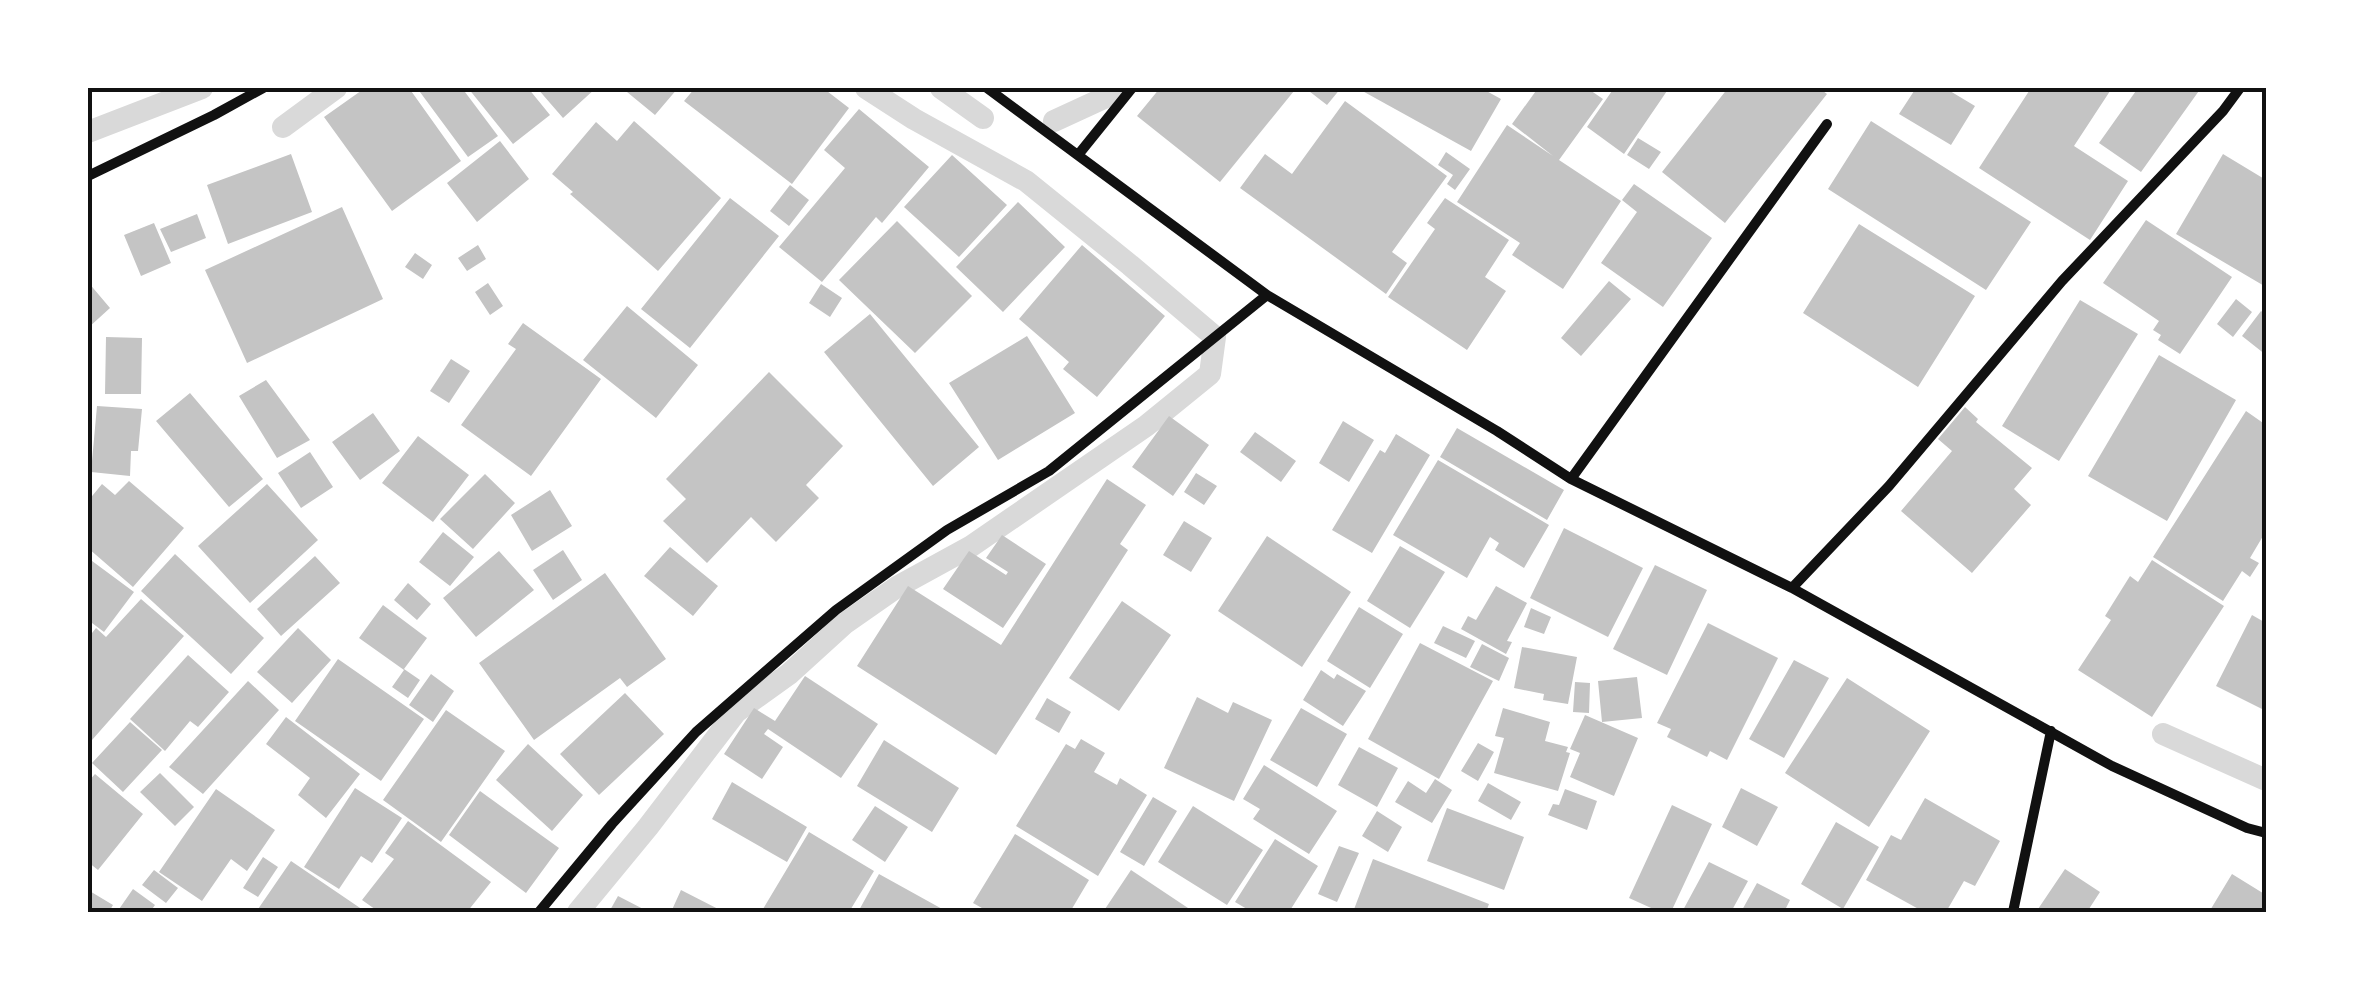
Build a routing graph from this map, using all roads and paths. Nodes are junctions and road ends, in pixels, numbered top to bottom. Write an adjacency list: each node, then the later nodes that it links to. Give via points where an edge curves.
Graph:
1 (263, 88): 7 (street)
2 (987, 88): 6 (street)
3 (1132, 88): 6 (street)
4 (2240, 88): 10 (street)
5 (1827, 124): 9 (street)
6 (1078, 154): 8 (street)
7 (88, 176)
8 (1267, 294): 9 (street); 13 (street, via 1050,471 947,530 836,610 696,732)
9 (1571, 479): 10 (street)
10 (1792, 588): 11 (street)
11 (2052, 731): 12 (street, via 2112,766); 14 (street)
12 (2266, 833)
13 (539, 912)
14 (2014, 912)

